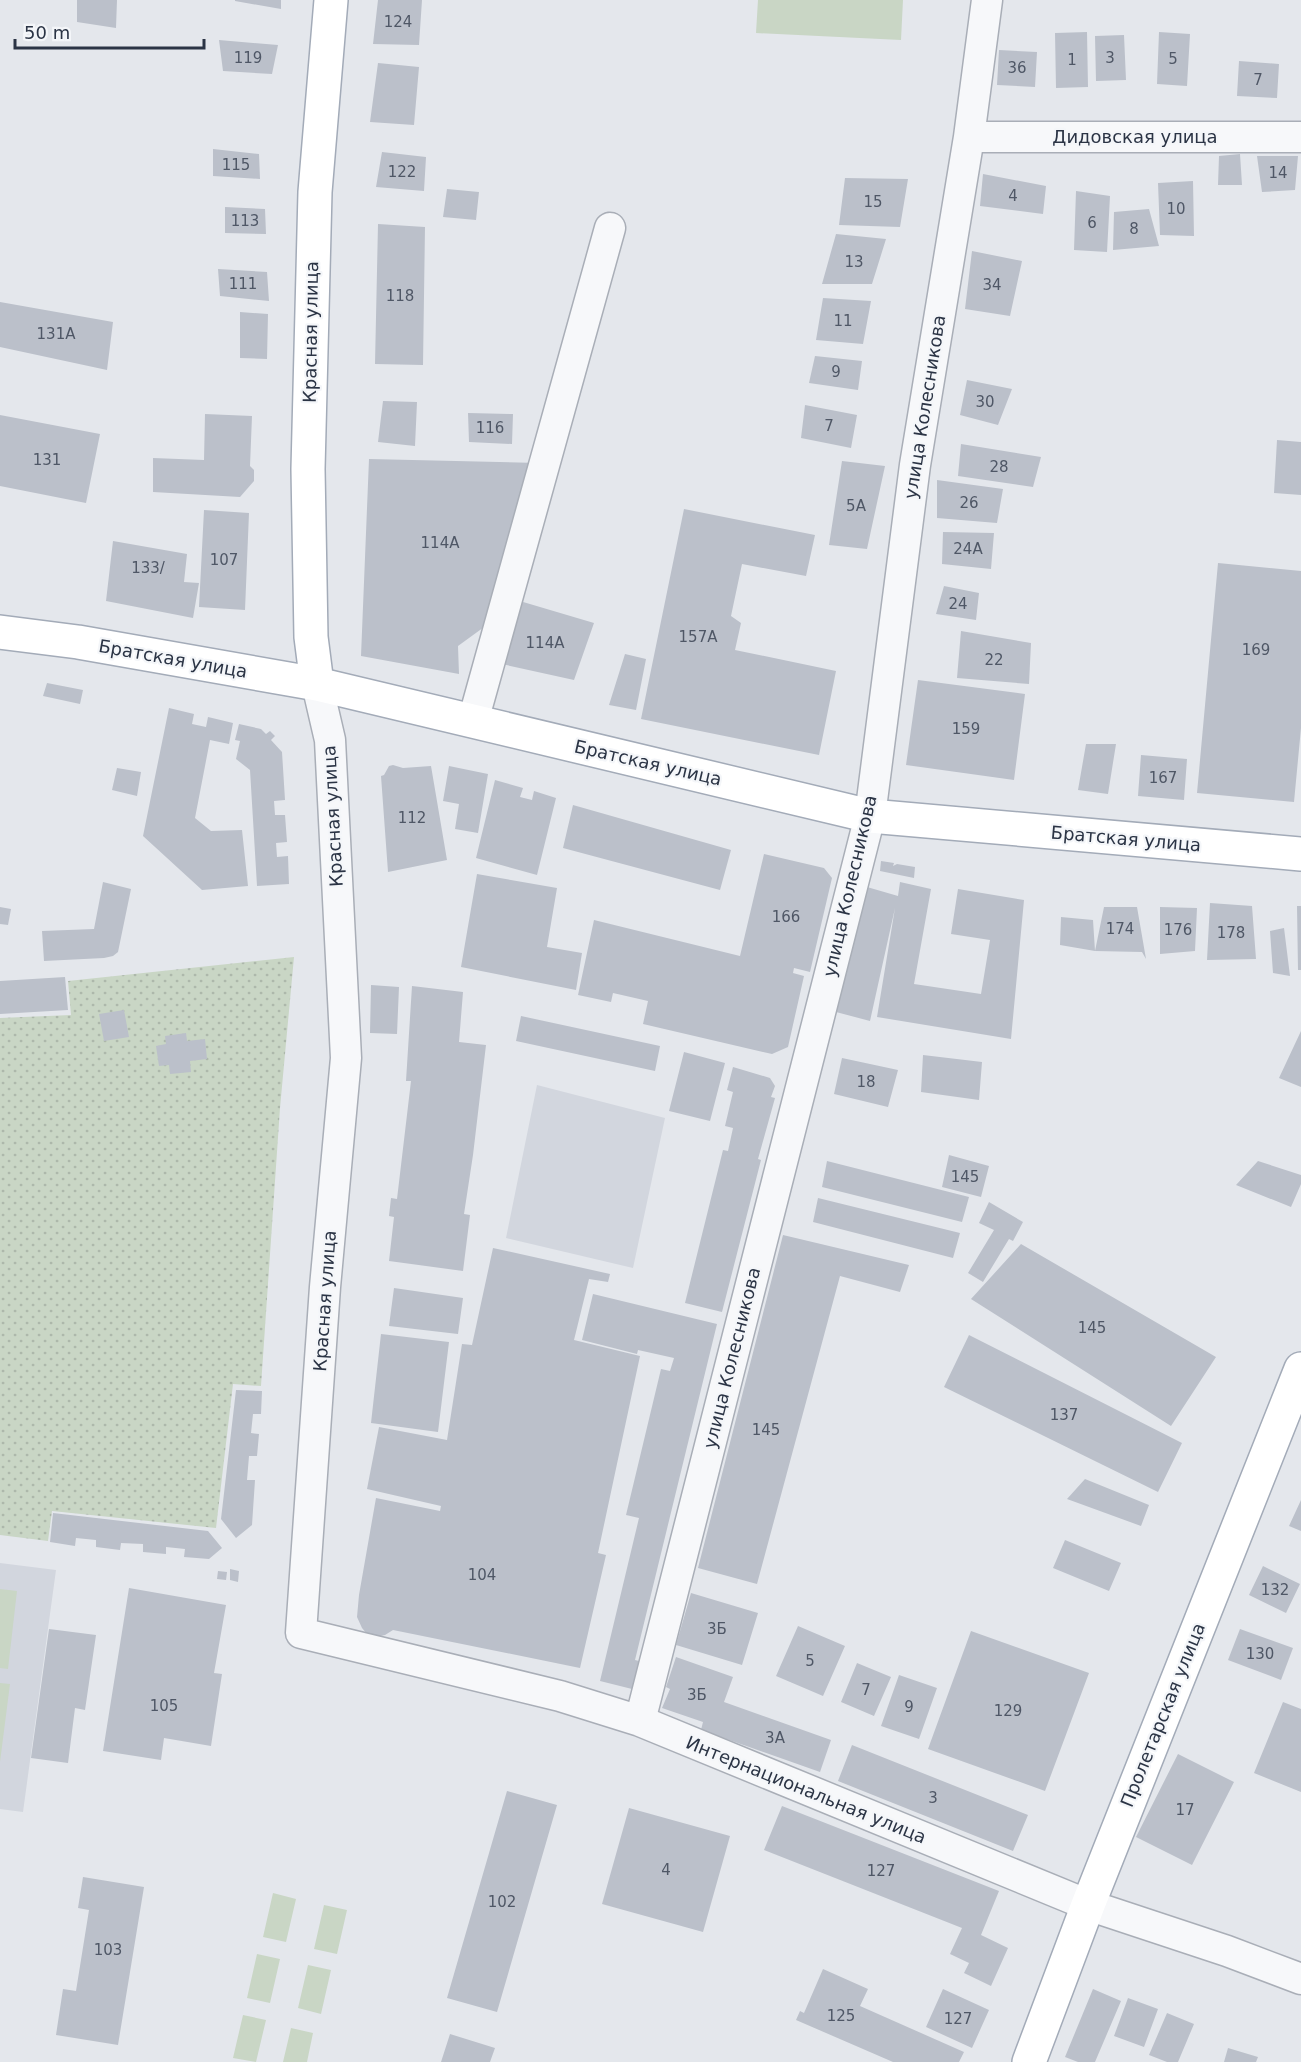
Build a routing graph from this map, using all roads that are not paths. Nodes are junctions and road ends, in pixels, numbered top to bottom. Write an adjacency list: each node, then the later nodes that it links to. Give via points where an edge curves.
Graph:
1 (331, 0): 7 (main road, Красная улица, via 315,192 308,469 312,637)
2 (987, 0): 3 (street, улица Колесникова)
3 (969, 137): 4 (street, Дидовская улица); 9 (street, улица Колесникова, via 915,465)
4 (1301, 137)
5 (610, 228): 8 (street)
6 (0, 632): 7 (main road, Братская улица)
7 (317, 684): 8 (main road, Братская улица); 12 (street, Красная улица, via 330,740 346,1058)
8 (473, 721): 9 (main road, Братская улица)
9 (870, 816): 10 (main road, Братская улица); 13 (street, улица Колесникова)
10 (1301, 854)
11 (1301, 1369): 14 (main road, Пролетарская улица)
12 (301, 1633): 13 (street, Интернациональная улица, via 560,1696)
13 (640, 1721): 14 (street, Интернациональная улица)
14 (1088, 1905): 15 (street, Интернациональная улица); 16 (main road, Пролетарская улица)
15 (1301, 1979)
16 (1029, 2062)

